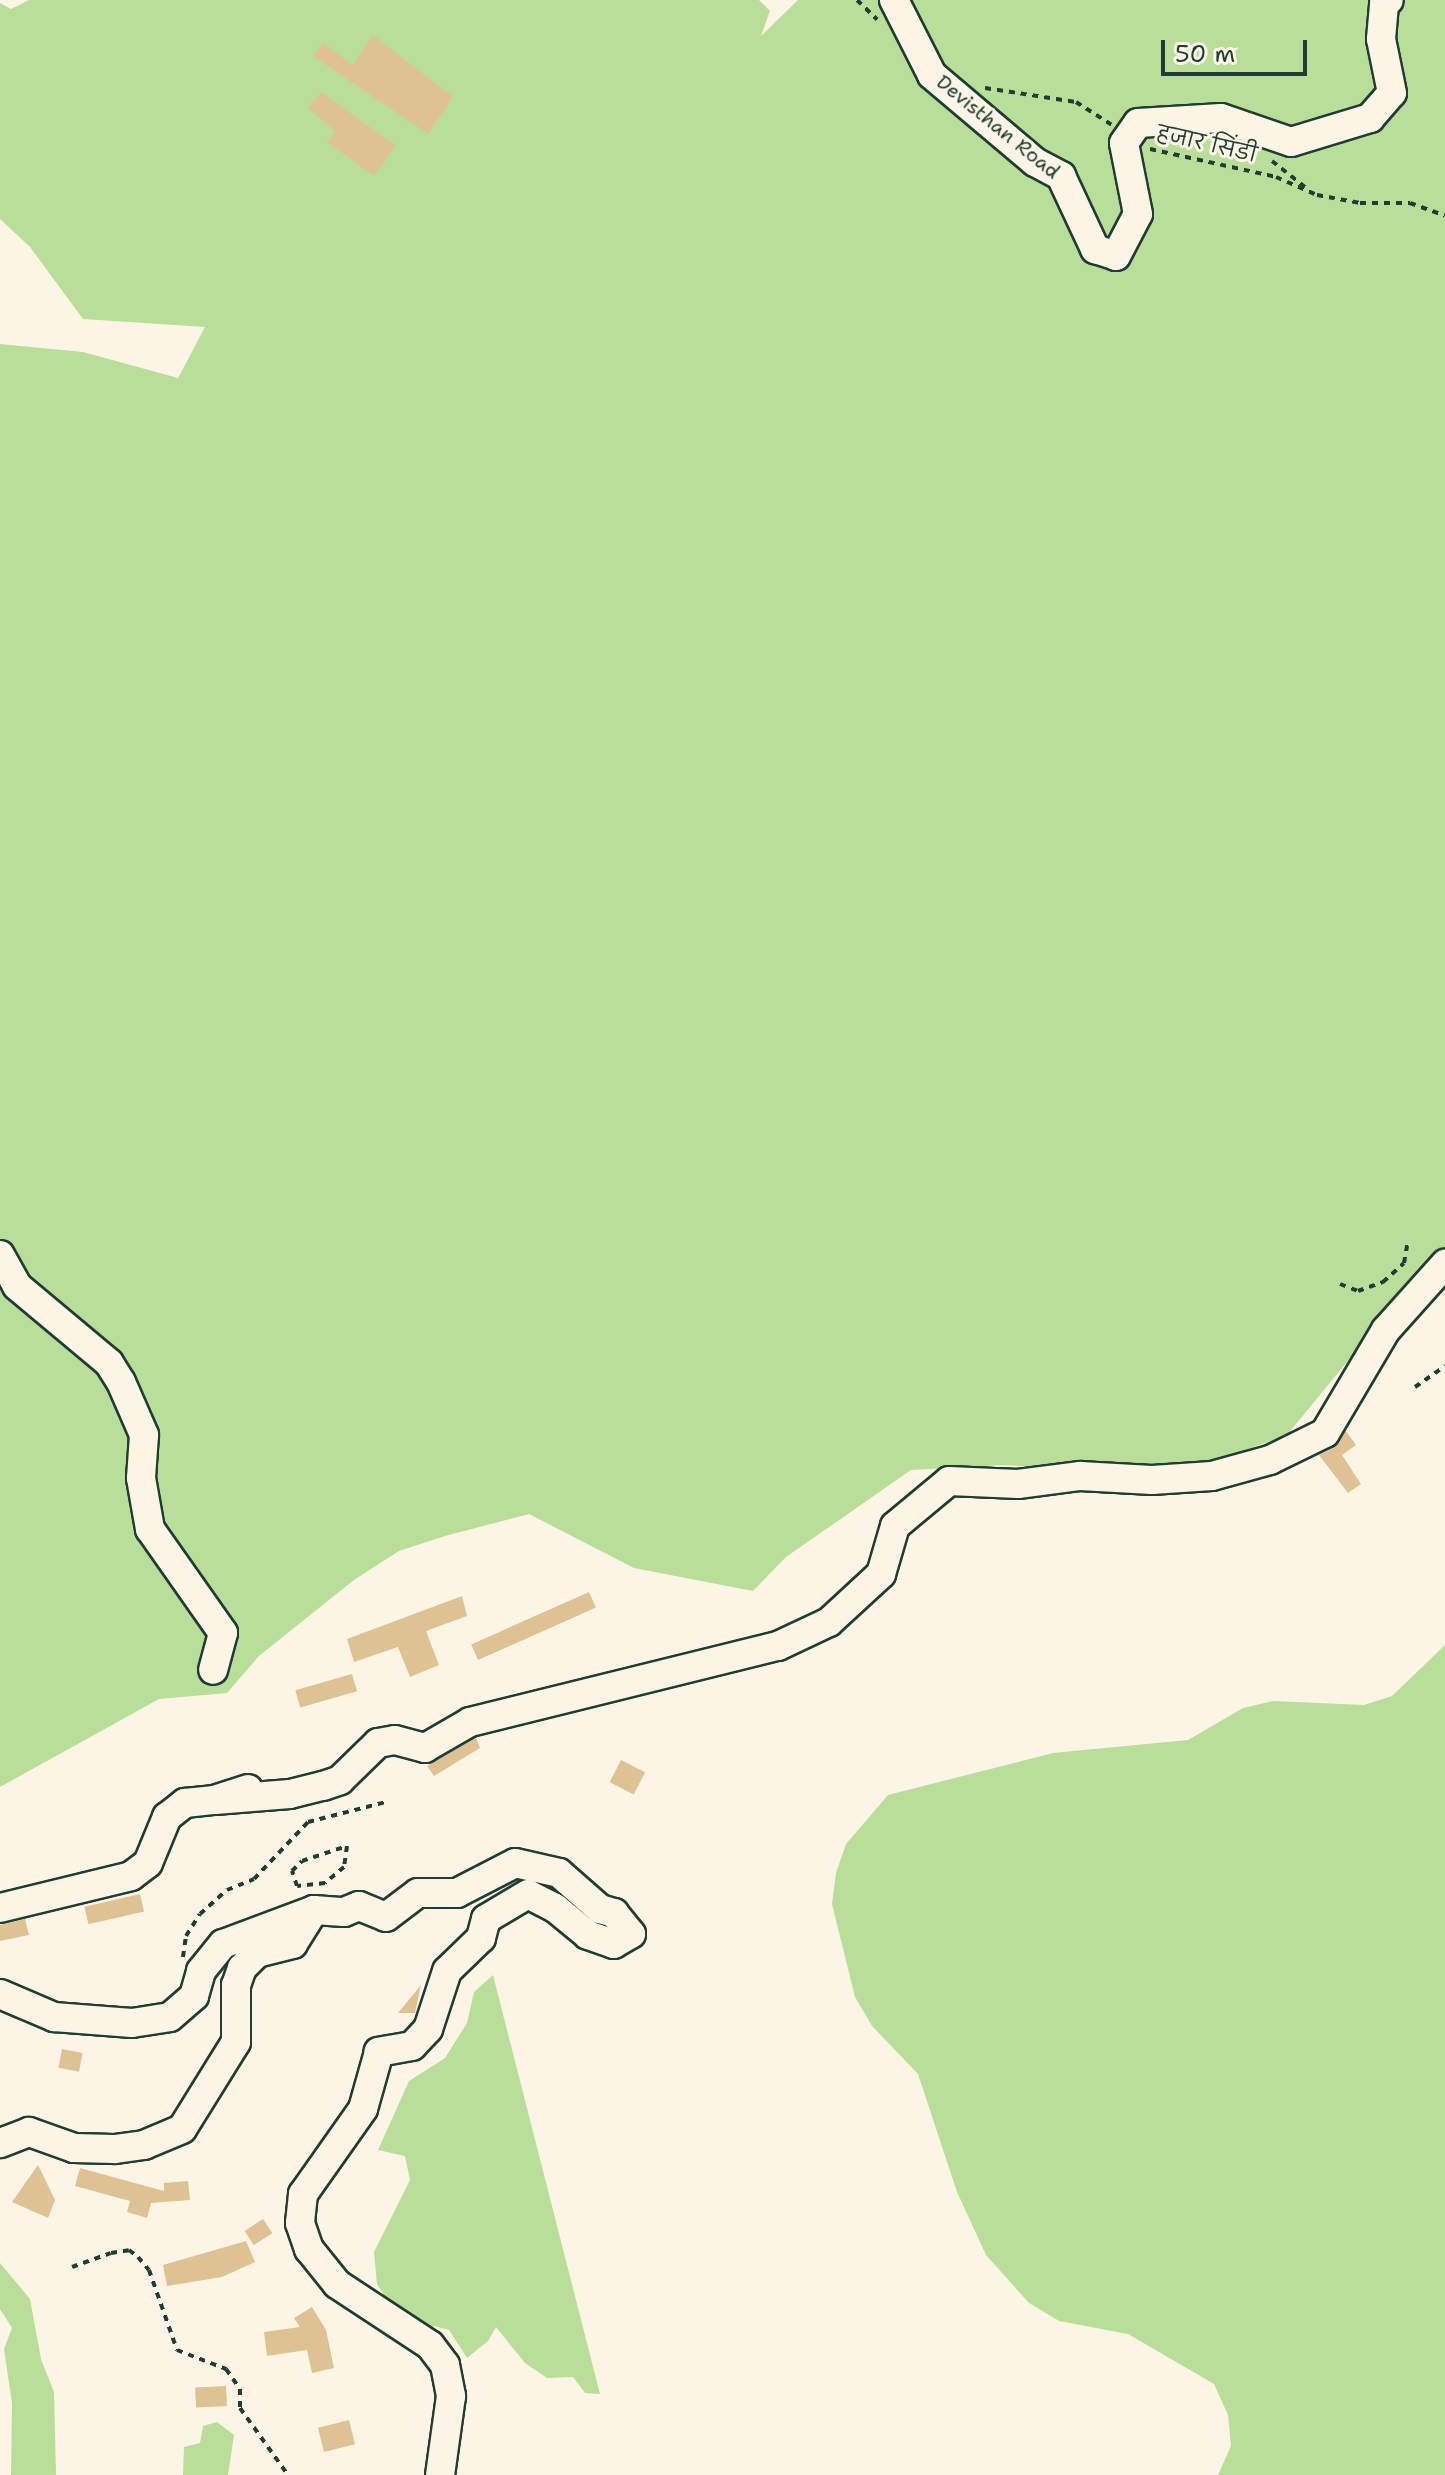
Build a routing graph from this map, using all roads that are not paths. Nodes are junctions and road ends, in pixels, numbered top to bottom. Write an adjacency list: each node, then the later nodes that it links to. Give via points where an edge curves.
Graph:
1 (894, 0): 2 (street, Devisthan Road, via 932,75 1035,162 1061,176 1095,249 1116,256 1138,214 1124,143 1138,123 1221,118 1291,142 1370,118 1392,93 1381,39 1384,4)
2 (1389, 0)
3 (0, 1255): 5 (street, via 17,1286 109,1363 121,1382 144,1435 141,1478 150,1529 223,1633)
4 (1445, 1264): 7 (street, via 1386,1330 1325,1433 1270,1460 1212,1476 1152,1480 1080,1476 1018,1484 949,1481 895,1526 881,1574 829,1622 778,1646 470,1722 425,1748 395,1740 378,1743 340,1780 323,1786)
5 (213, 1670)
6 (248, 1789): 7 (street)
7 (215, 1800): 8 (street, via 185,1803 167,1817 148,1863 131,1876)
8 (0, 1908)
9 (314, 1910): 10 (street, via 223,1944 201,1971 194,1996 170,2017 132,2023 54,2017); 11 (street, via 293,1944 257,1953 242,1968 236,1985 236,2042 182,2129 144,2145 114,2149 74,2148 29,2132); 12 (street, via 344,1912 359,1906 386,1917 418,1893 457,1893 515,1863 559,1873 600,1909 614,1913 631,1934 614,1944 588,1935 528,1894 486,1919 481,1938 447,1971 428,2029 412,2046 379,2052 363,2109 303,2194 300,2223 309,2249 337,2284 430,2345 445,2365 451,2396)
10 (0, 1994)
11 (0, 2143)
12 (440, 2475)

